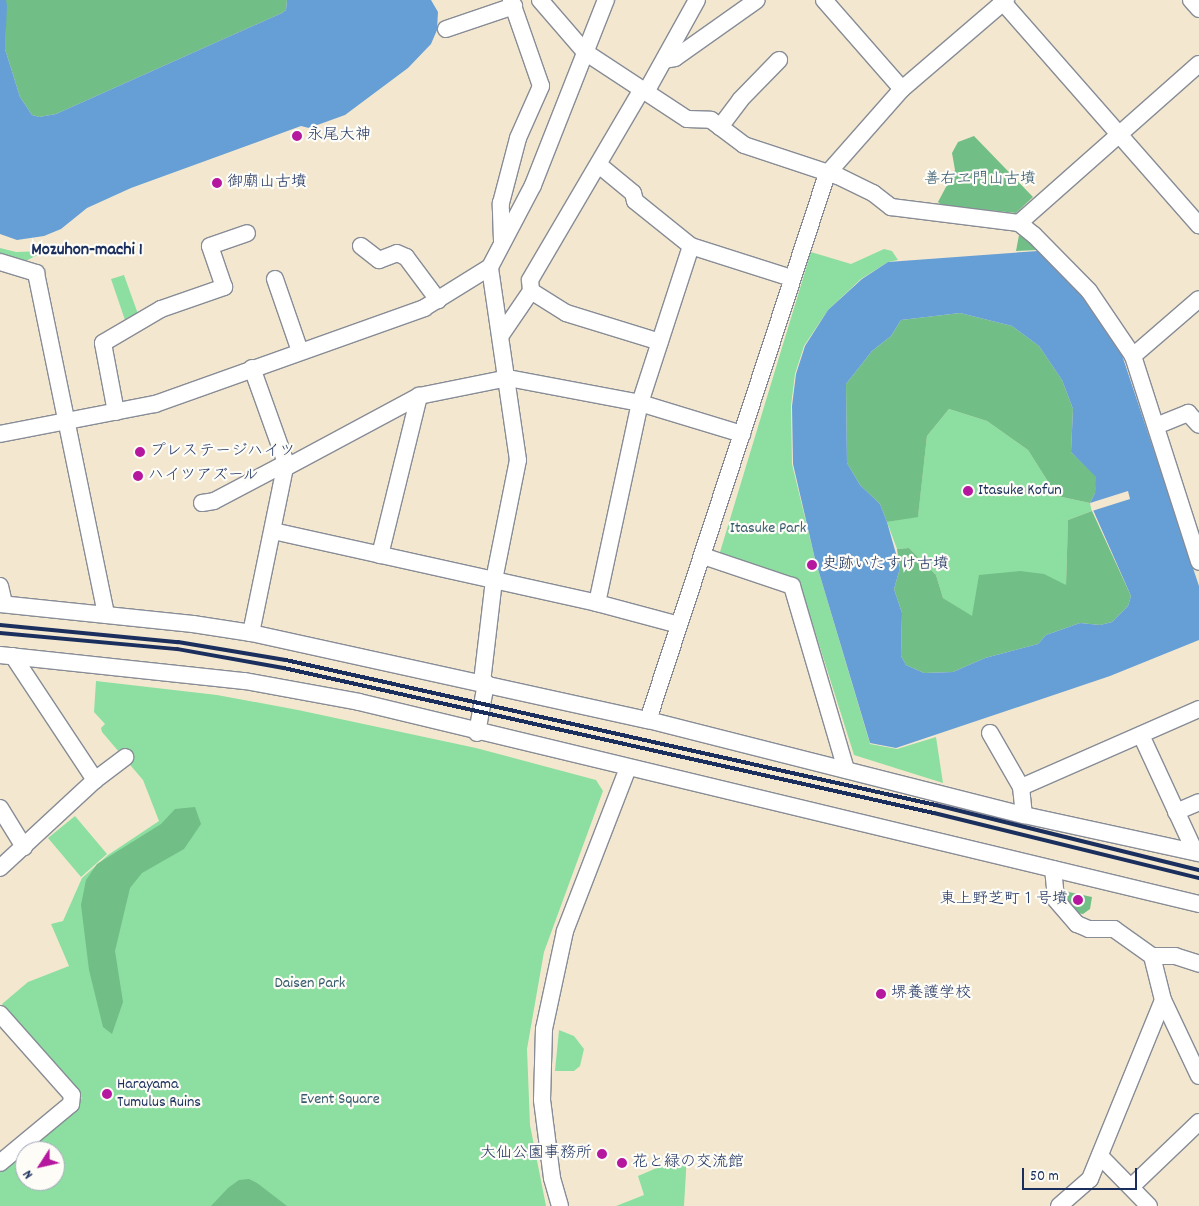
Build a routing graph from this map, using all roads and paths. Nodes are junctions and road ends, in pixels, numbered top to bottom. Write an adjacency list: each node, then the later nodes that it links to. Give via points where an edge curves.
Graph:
1 (540, 0): 11 (street)
2 (606, 0): 11 (street)
3 (697, 0): 12 (street)
4 (756, 0): 12 (street, via 675,58)
5 (824, 0): 15 (street)
6 (1191, 0): 9 (street)
7 (1003, 1): 15 (street); 18 (street)
8 (513, 3): 10 (street); 24 (street, via 540,86 518,138 501,204)
9 (1199, 9)
10 (446, 29)
11 (585, 52): 16 (street); 24 (street, via 533,185)
12 (665, 60): 16 (street)
13 (779, 60): 17 (street, via 740,100)
14 (1199, 64): 18 (street)
15 (902, 89): 20 (street)
16 (644, 91): 17 (street, via 687,119 711,120); 19 (street)
17 (720, 127): 20 (street, via 744,145)
18 (1118, 134): 21 (street); 22 (street)
19 (599, 165): 26 (street, via 633,193 634,201); 31 (street, via 530,280)
20 (827, 174): 21 (street, via 873,193 891,207); 29 (street)
21 (1018, 223): 37 (street, via 1049,248 1089,292)
22 (1199, 225)
23 (247, 233): 42 (street, via 210,246 224,287 161,309 103,343)
24 (502, 244): 28 (street)
25 (361, 246): 33 (street, via 380,260 397,253 406,257)
26 (691, 246): 29 (street); 35 (street)
27 (1, 261): 43 (street, via 36,273)
28 (490, 267): 33 (street); 34 (street)
29 (791, 278): 47 (street)
30 (274, 279): 36 (street)
31 (531, 291): 34 (street); 35 (street, via 566,313)
32 (1199, 299): 37 (street)
33 (438, 300): 36 (street, via 424,308)
34 (501, 336): 39 (street)
35 (660, 342): 41 (street)
36 (300, 350): 38 (street)
37 (1134, 356): 45 (street)
38 (252, 368): 42 (street, via 155,404); 48 (street)
39 (508, 378): 40 (street); 41 (street); 54 (street, via 518,460)
40 (419, 396): 48 (street); 51 (street)
41 (640, 403): 47 (street); 56 (street)
42 (116, 412): 43 (street)
43 (68, 420): 46 (street); 58 (street)
44 (1199, 425): 45 (street, via 1188,413)
45 (1156, 426): 53 (street)
46 (0, 434)
47 (742, 434): 52 (street)
48 (285, 466): 49 (street, via 214,501); 50 (street)
49 (202, 503)
50 (272, 531): 51 (street); 60 (street)
51 (380, 555): 54 (street)
52 (703, 556): 59 (street); 70 (street, via 792,586)
53 (1199, 562)
54 (494, 580): 56 (street); 62 (street)
55 (0, 586): 57 (street)
56 (597, 603): 59 (street)
57 (2, 604): 58 (street)
58 (106, 615): 60 (street)
59 (680, 626): 64 (street)
60 (251, 633): 62 (street)
61 (6, 655): 65 (street, via 246,681 359,702); 71 (street)
62 (484, 683): 64 (street); 65 (street)
63 (1199, 709): 67 (street)
64 (648, 720): 70 (street)
65 (477, 733): 69 (street)
66 (990, 733): 72 (street)
67 (1141, 735): 72 (street); 75 (street)
68 (125, 757): 71 (street)
69 (628, 768): 80 (street, via 861,820); 91 (street, via 565,931 544,1029 542,1100 552,1178)
70 (846, 769): 76 (street)
71 (95, 780): 77 (street)
72 (1021, 787): 76 (street)
73 (1199, 802): 75 (street)
74 (0, 808): 77 (street)
75 (1176, 812): 78 (street)
76 (1024, 815): 78 (street)
77 (24, 847): 79 (street)
78 (1197, 853)
79 (0, 868)
80 (1053, 869): 81 (street); 82 (street, via 1056,900 1077,924 1089,929 1114,929)
81 (1199, 904)
82 (1152, 956): 83 (street, via 1175,956); 84 (street)
83 (1199, 964)
84 (1163, 1000): 86 (street); 88 (street)
85 (0, 1014): 89 (street, via 72,1095 71,1104)
86 (1199, 1076)
87 (1199, 1122): 90 (street)
88 (1100, 1156): 90 (street); 92 (street, via 1090,1179)
89 (0, 1163)
90 (1131, 1187): 93 (street)
91 (560, 1206)
92 (1059, 1206)
93 (1149, 1206)

